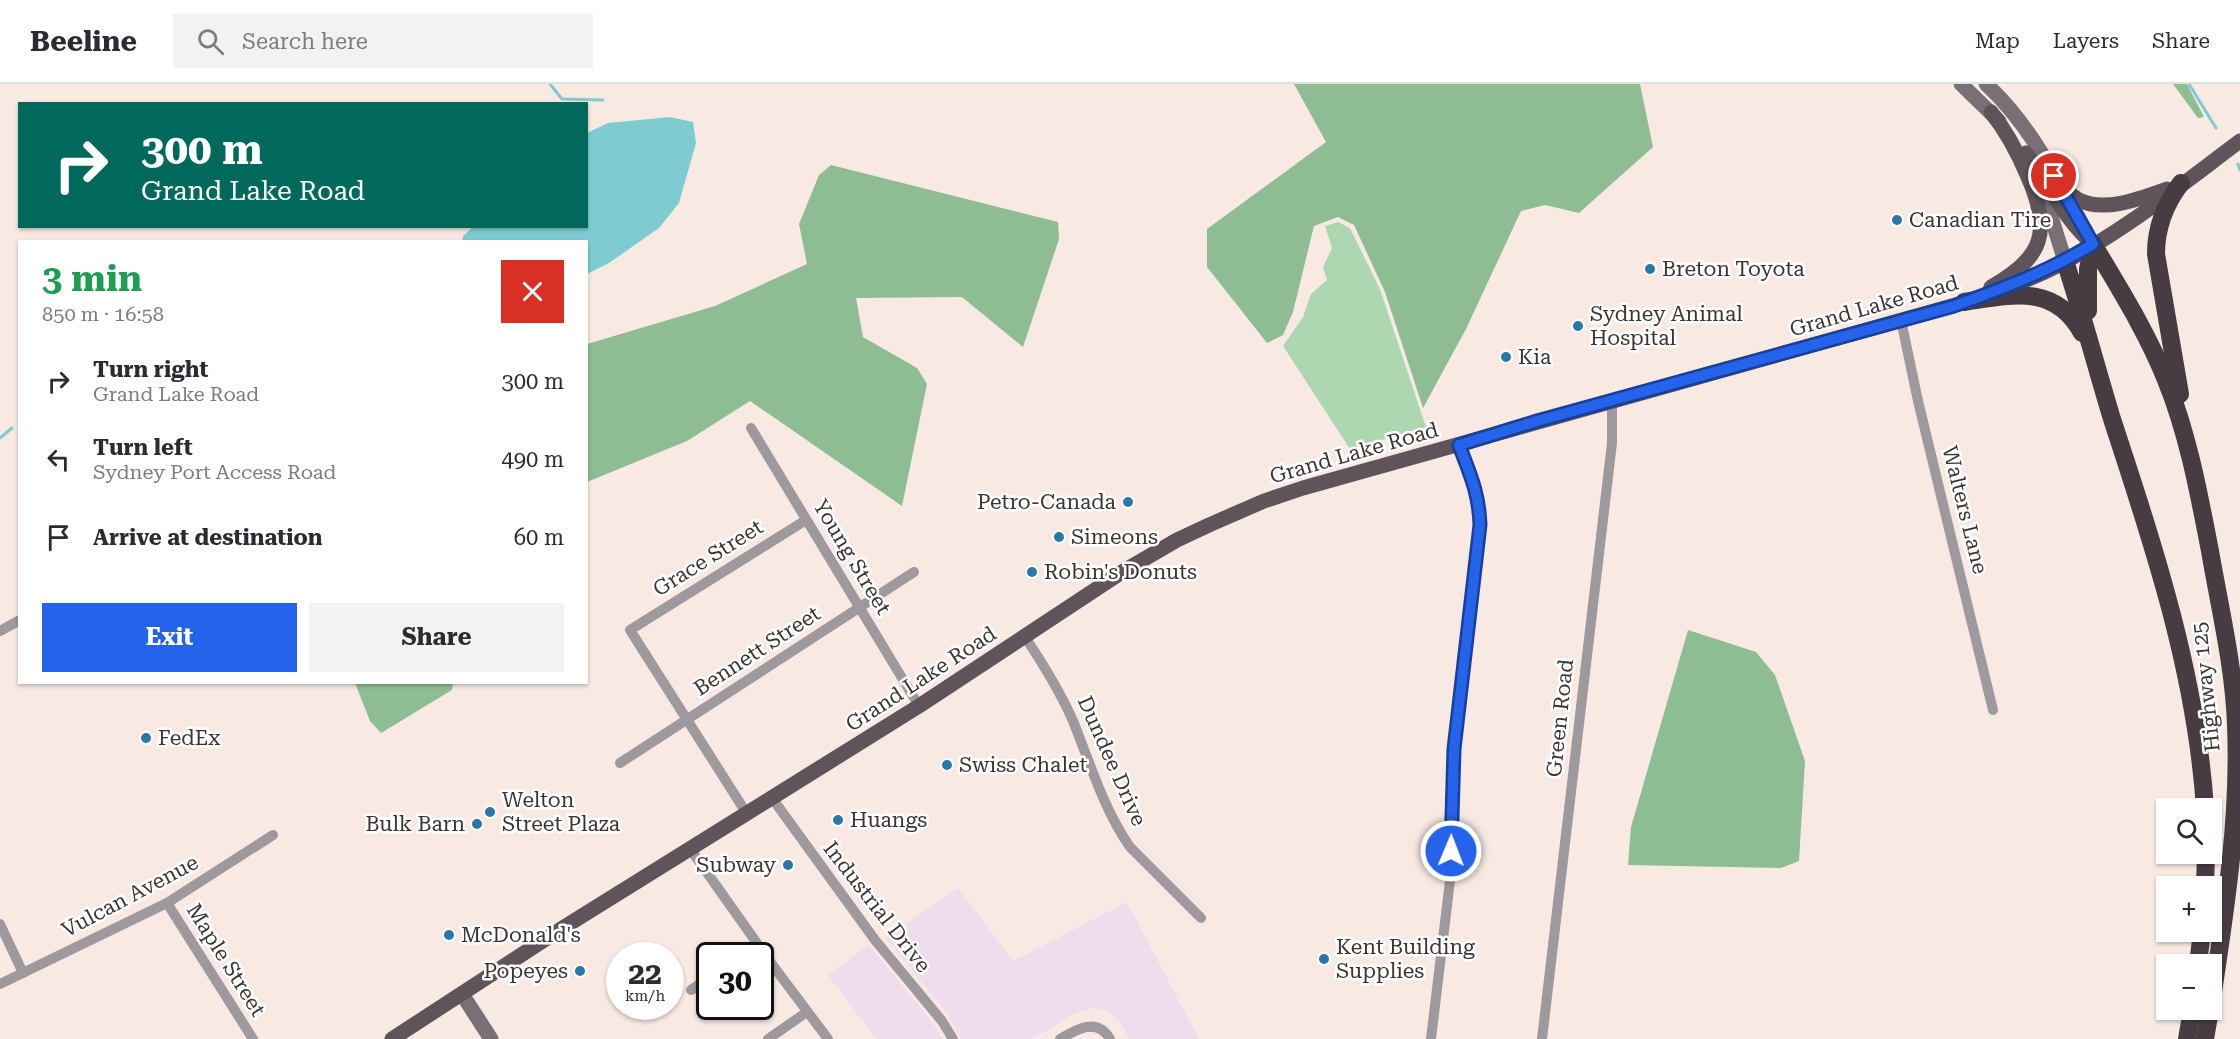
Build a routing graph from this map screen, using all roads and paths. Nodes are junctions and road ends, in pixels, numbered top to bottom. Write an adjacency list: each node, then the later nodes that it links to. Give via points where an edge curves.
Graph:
1 (1961, 84): 3 (main road)
2 (1986, 84): 5 (main road, via 2013,113)
3 (1991, 112): 7 (main road, via 2020,146 2079,232); 8 (main road, via 2016,142 2033,174); 9 (main road, via 2021,160 2042,226 2036,248 2020,267)
4 (2240, 141): 6 (main road, Grand Lake Road)
5 (2054, 176): 6 (main road, via 2078,200 2098,205 2137,199); 7 (main road)
6 (2181, 183): 7 (main road, Grand Lake Road, via 2136,218); 16 (highway, via 2161,221 2156,259)
7 (2093, 244): 8 (main road, Grand Lake Road); 11 (highway, via 2087,297); 16 (highway, Highway 125, via 2148,340 2166,380 2181,424)
8 (2065, 261): 9 (main road, Grand Lake Road); 11 (highway, Highway 125)
9 (1964, 302): 10 (main road, Grand Lake Road); 13 (highway, via 2024,295 2047,300 2065,311 2084,336)
10 (1901, 320): 12 (main road, Grand Lake Road); 24 (street, Walters Lane)
11 (2096, 360): 13 (highway, Highway 125)
12 (1612, 401): 15 (main road, Grand Lake Road); 55 (street, Green Road, via 1612,443)
13 (2112, 418): 28 (highway, Highway 125, via 2159,565 2184,661)
14 (751, 428): 17 (street, Young Street)
15 (1459, 445): 22 (main road, Grand Lake Road, via 1303,488 1236,513 1177,540 1122,572); 54 (street, via 1474,480 1480,525 1454,749 1450,876)
16 (2203, 517): 36 (highway, Highway 125, via 2230,666 2236,726 2231,851)
17 (806, 520): 19 (street, Young Street); 25 (street, Grace Street, via 630,630)
18 (915, 572): 19 (street, Bennett Street)
19 (860, 608): 23 (street, Young Street); 25 (street, Bennett Street)
20 (18, 621): 21 (street)
21 (0, 631)
22 (1025, 637): 23 (main road, Grand Lake Road); 33 (street, Dundee Drive, via 1062,697 1124,839)
23 (919, 706): 27 (main road, Grand Lake Road)
24 (1994, 710)
25 (687, 719): 26 (street, Bennett Street); 29 (street)
26 (620, 763)
27 (772, 798): 29 (main road, Grand Lake Road); 51 (street, Industrial Drive)
28 (2204, 798)
29 (747, 814): 31 (main road, Grand Lake Road)
30 (273, 835): 32 (street, Vulcan Avenue)
31 (691, 850): 35 (street); 42 (main road, Grand Lake Road)
32 (167, 903): 38 (street, Vulcan Avenue); 46 (street, Maple Street)
33 (1201, 918)
34 (0, 924): 38 (street)
35 (756, 942)
36 (2218, 954)
37 (774, 967): 43 (street)
38 (23, 973): 39 (street, Vulcan Avenue)
39 (0, 984)
40 (696, 987): 41 (street)
41 (691, 990)
42 (462, 994): 47 (main road, Grand Lake Road); 48 (main road)
43 (807, 1012): 49 (street); 50 (street)
44 (2190, 1020): 56 (highway)
45 (2208, 1020): 57 (highway)
46 (253, 1039)
47 (392, 1039)
48 (491, 1039)
49 (768, 1039)
50 (828, 1039)
51 (953, 1039)
52 (1060, 1039): 53 (street, via 1088,1026 1101,1029)
53 (1110, 1039)
54 (1431, 1039)
55 (1542, 1039)
56 (2187, 1039)
57 (2205, 1039)

